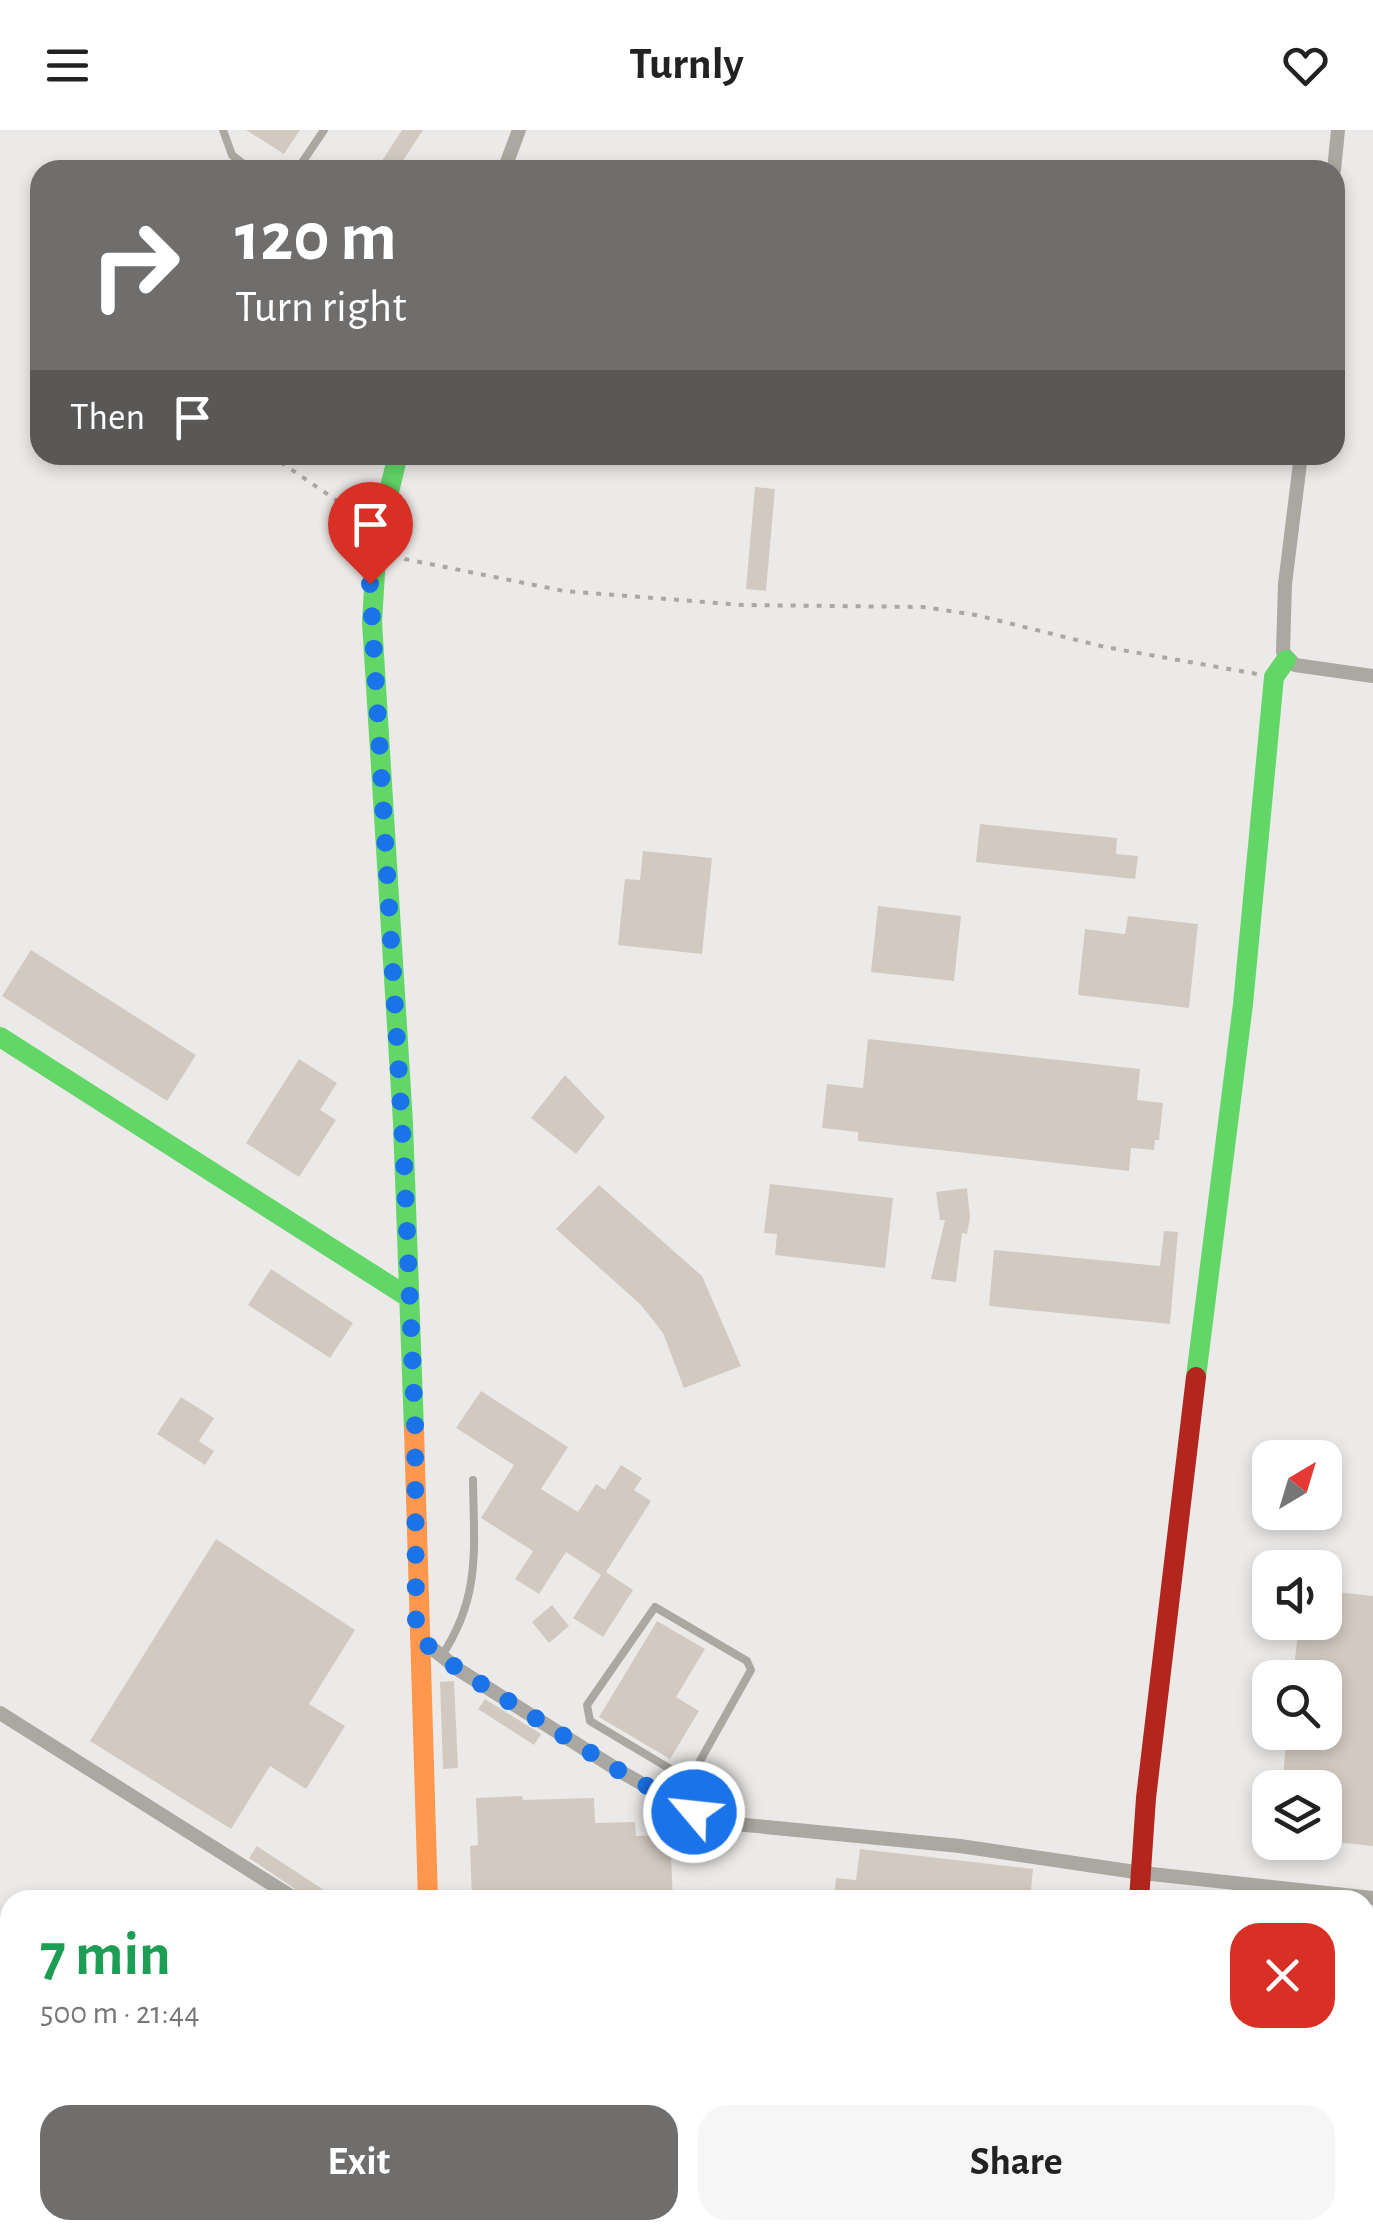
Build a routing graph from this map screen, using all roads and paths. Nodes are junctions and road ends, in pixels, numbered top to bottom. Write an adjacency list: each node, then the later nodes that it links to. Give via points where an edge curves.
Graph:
1 (223, 130): 5 (lane)
2 (324, 130): 6 (lane)
3 (520, 130): 7 (street)
4 (1338, 130): 8 (street)
5 (239, 160)
6 (304, 160)
7 (508, 160)
8 (1335, 160)
9 (285, 465): 12 (path, via 368,522)
10 (395, 465): 12 (street)
11 (1299, 465): 13 (street)
12 (374, 536): 13 (path, via 405,560 564,591 743,605 923,607 1105,647); 16 (street, via 371,652)
13 (1280, 668): 14 (street); 23 (street)
14 (1373, 676)
15 (0, 1037): 16 (street)
16 (408, 1296): 18 (street)
17 (473, 1480): 19 (lane, via 474,1582 458,1631)
18 (416, 1636): 19 (street); 25 (street)
19 (441, 1657): 22 (street)
20 (0, 1713): 24 (street)
21 (692, 1782): 21 (lane, via 586,1714 655,1606 747,1661 751,1670); 22 (lane)
22 (694, 1812): 23 (street, via 735,1824 960,1846)
23 (1142, 1873): 26 (street); 27 (street)
24 (281, 1890)
25 (428, 1890)
26 (1140, 1890)
27 (1299, 1890)

